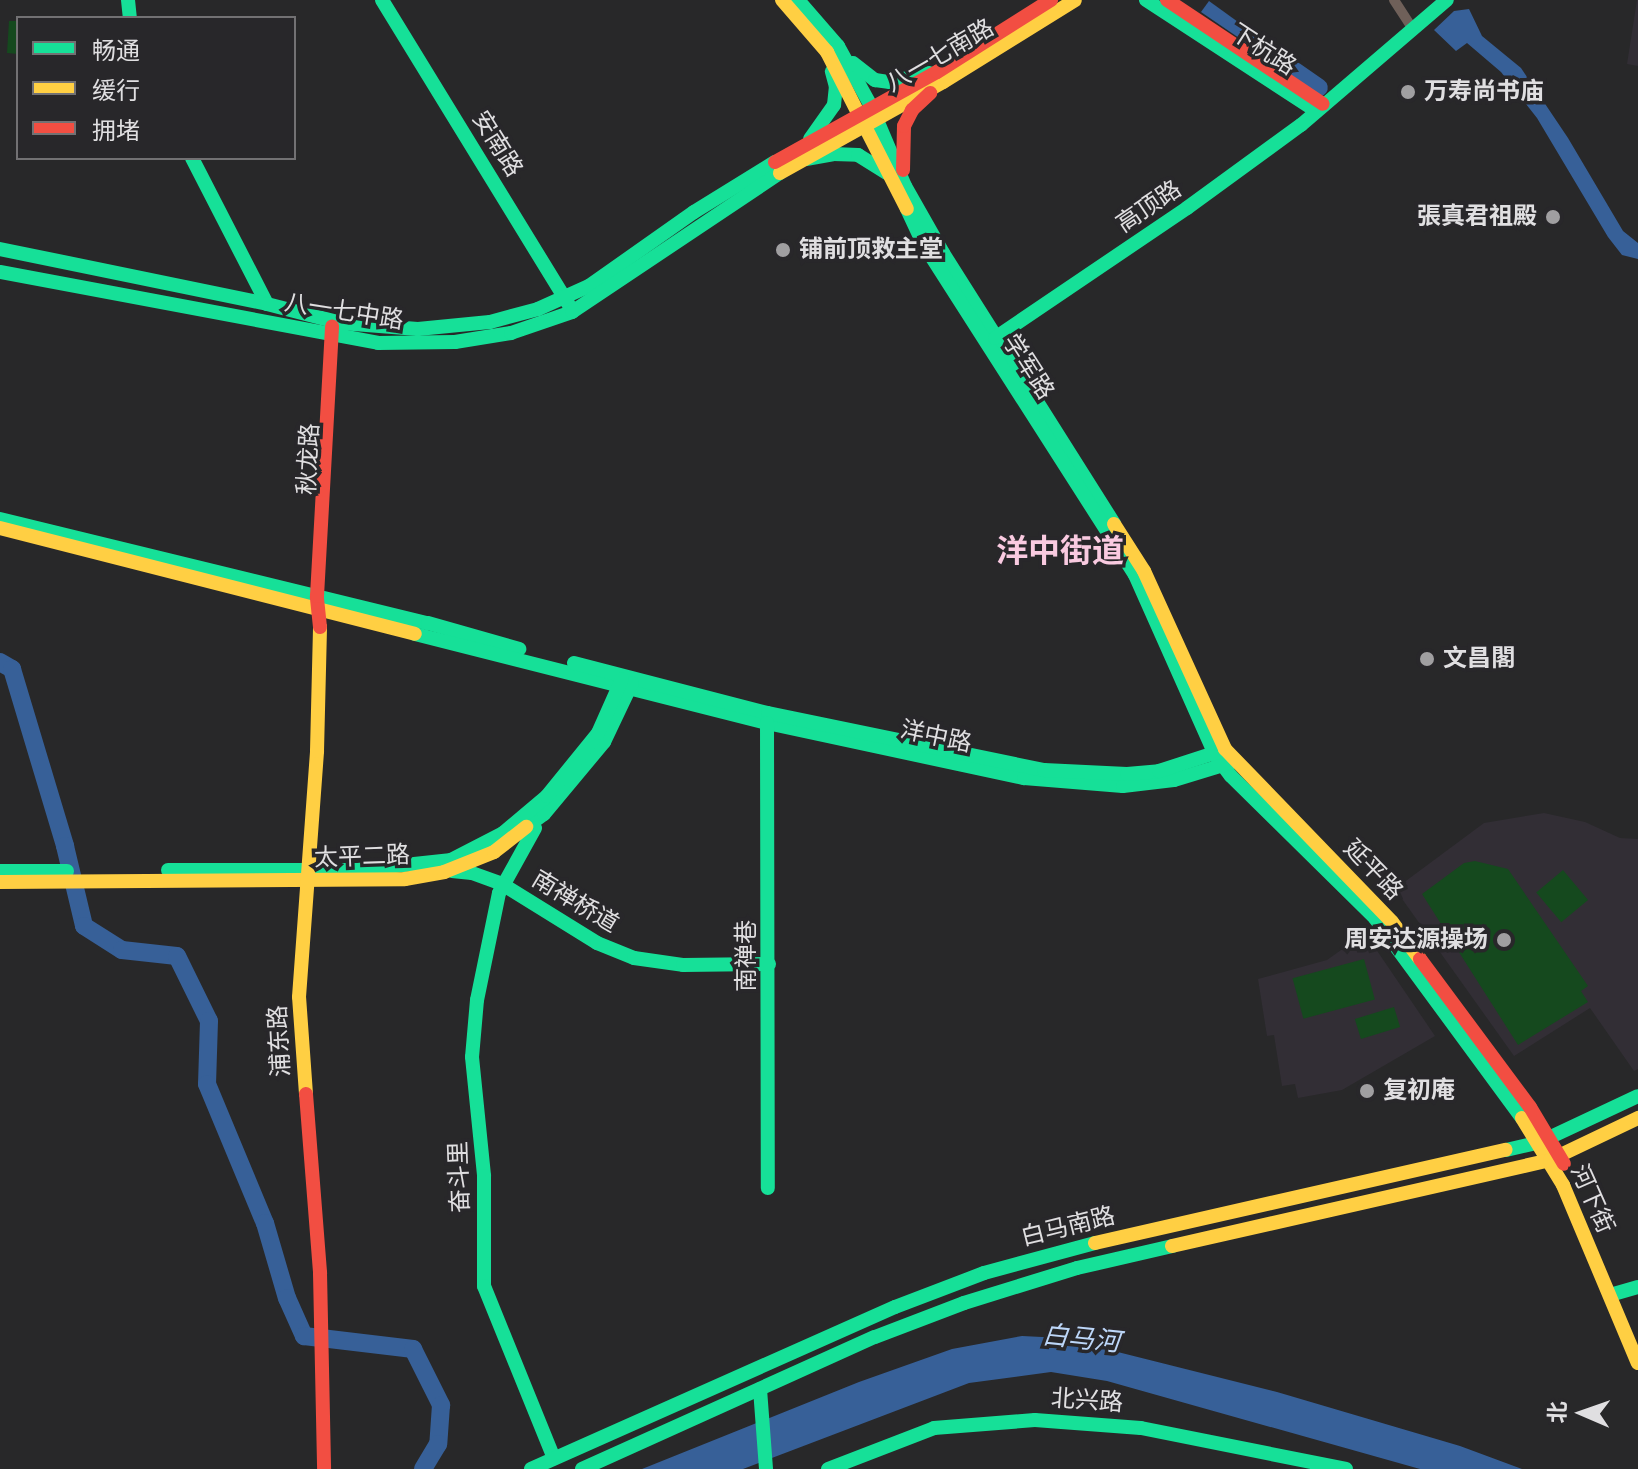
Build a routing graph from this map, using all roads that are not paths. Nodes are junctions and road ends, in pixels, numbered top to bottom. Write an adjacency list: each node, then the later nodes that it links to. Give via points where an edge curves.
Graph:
1 (382, 0): 22 (main road, 安南路)
2 (782, 0): 11 (main road, 学军路)
3 (798, 0): 11 (main road, 学军路)
4 (1051, 0): 12 (main road, 八一七南路)
5 (1075, 0): 12 (main road, 八一七南路)
6 (1146, 0): 13 (main road, 下杭路)
7 (1167, 0): 13 (main road, 下杭路)
8 (1394, 0): 10 (street)
9 (1447, 0): 10 (main road, 高顶路)
10 (1413, 29): 13 (main road, 高顶路)
11 (832, 49): 12 (main road, via 875,80); 14 (main road, 学军路); 15 (main road, via 834,105)
12 (940, 77): 14 (main road, 八一七南路); 19 (main road, via 904,126)
13 (1320, 107): 26 (main road, 高顶路, via 1187,208)
14 (868, 115): 15 (main road, 八一七中路); 17 (main road, 八一七中路); 18 (main road, 学军路); 19 (main road, 学军路)
15 (806, 143): 22 (main road, 八一七中路)
16 (193, 160): 23 (main road)
17 (797, 161): 18 (main road, via 858,155); 24 (main road, 八一七中路)
18 (889, 175): 32 (main road, 学军路, via 924,245 1135,575)
19 (905, 186): 26 (main road, 学军路)
20 (0, 249): 23 (main road, 八一七中路)
21 (0, 272): 25 (main road, 八一七中路)
22 (565, 298): 24 (main road, 安南路); 25 (main road, 八一七中路, via 471,325)
23 (267, 304): 25 (main road, 八一七中路)
24 (572, 312): 25 (main road, 八一七中路, via 522,330 455,342 398,344)
25 (336, 330): 29 (main road, 秋龙路)
26 (995, 338): 32 (main road, 学军路, via 1144,571)
27 (0, 519): 29 (main road)
28 (0, 528): 29 (main road)
29 (320, 601): 30 (main road); 37 (main road, 浦东路, via 316,771)
30 (626, 682): 31 (main road, 洋中路); 32 (main road, 洋中路, via 1044,770 1144,773); 33 (main road, 太平二路, via 604,742); 37 (main road, 太平二路, via 598,733 565,776 530,812 489,841 451,860)
31 (767, 723): 32 (main road, 洋中路, via 1058,783 1139,785); 40 (main road, 南禅巷)
32 (1224, 758): 43 (main road, 延平路, via 1387,915)
33 (544, 814): 35 (main road, 太平二路, via 494,852); 39 (main road, 奋斗里)
34 (0, 871): 36 (main road, 太平二路)
35 (444, 872): 37 (main road, 太平二路, via 405,879); 39 (main road, 南禅桥道, via 472,873)
36 (81, 875): 37 (main road, 太平二路); 38 (main road, 太平二路, via 42,883)
37 (306, 875): 54 (main road, 浦东路, via 299,1014 319,1258)
38 (0, 882)
39 (502, 884): 40 (main road, 南禅桥道, via 597,943 634,958 683,965); 51 (main road, 奋斗里, via 472,1045 484,1176 483,1282)
40 (769, 964): 45 (main road, 南禅巷)
41 (1638, 1096): 43 (main road, 白马南路)
42 (1638, 1118): 44 (main road)
43 (1545, 1140): 44 (main road, 河下街); 51 (main road, 白马南路, via 1101,1241 984,1273)
44 (1555, 1158): 47 (main road, 河下街); 50 (main road, via 1039,1278 917,1320)
45 (768, 1188)
46 (1638, 1287): 47 (main road)
47 (1615, 1294): 48 (main road, 河下街); 49 (main road, 河下街)
48 (1638, 1338)
49 (1638, 1363)
50 (760, 1389): 52 (main road); 56 (main road)
51 (554, 1458): 55 (main road, 白马南路)
52 (766, 1467)
53 (1323, 1467): 57 (main road, 北兴路, via 1141,1428 1035,1420 934,1428); 58 (main road, 北兴路)
54 (324, 1469)
55 (531, 1469)
56 (582, 1469)
57 (828, 1469)
58 (1346, 1469)

